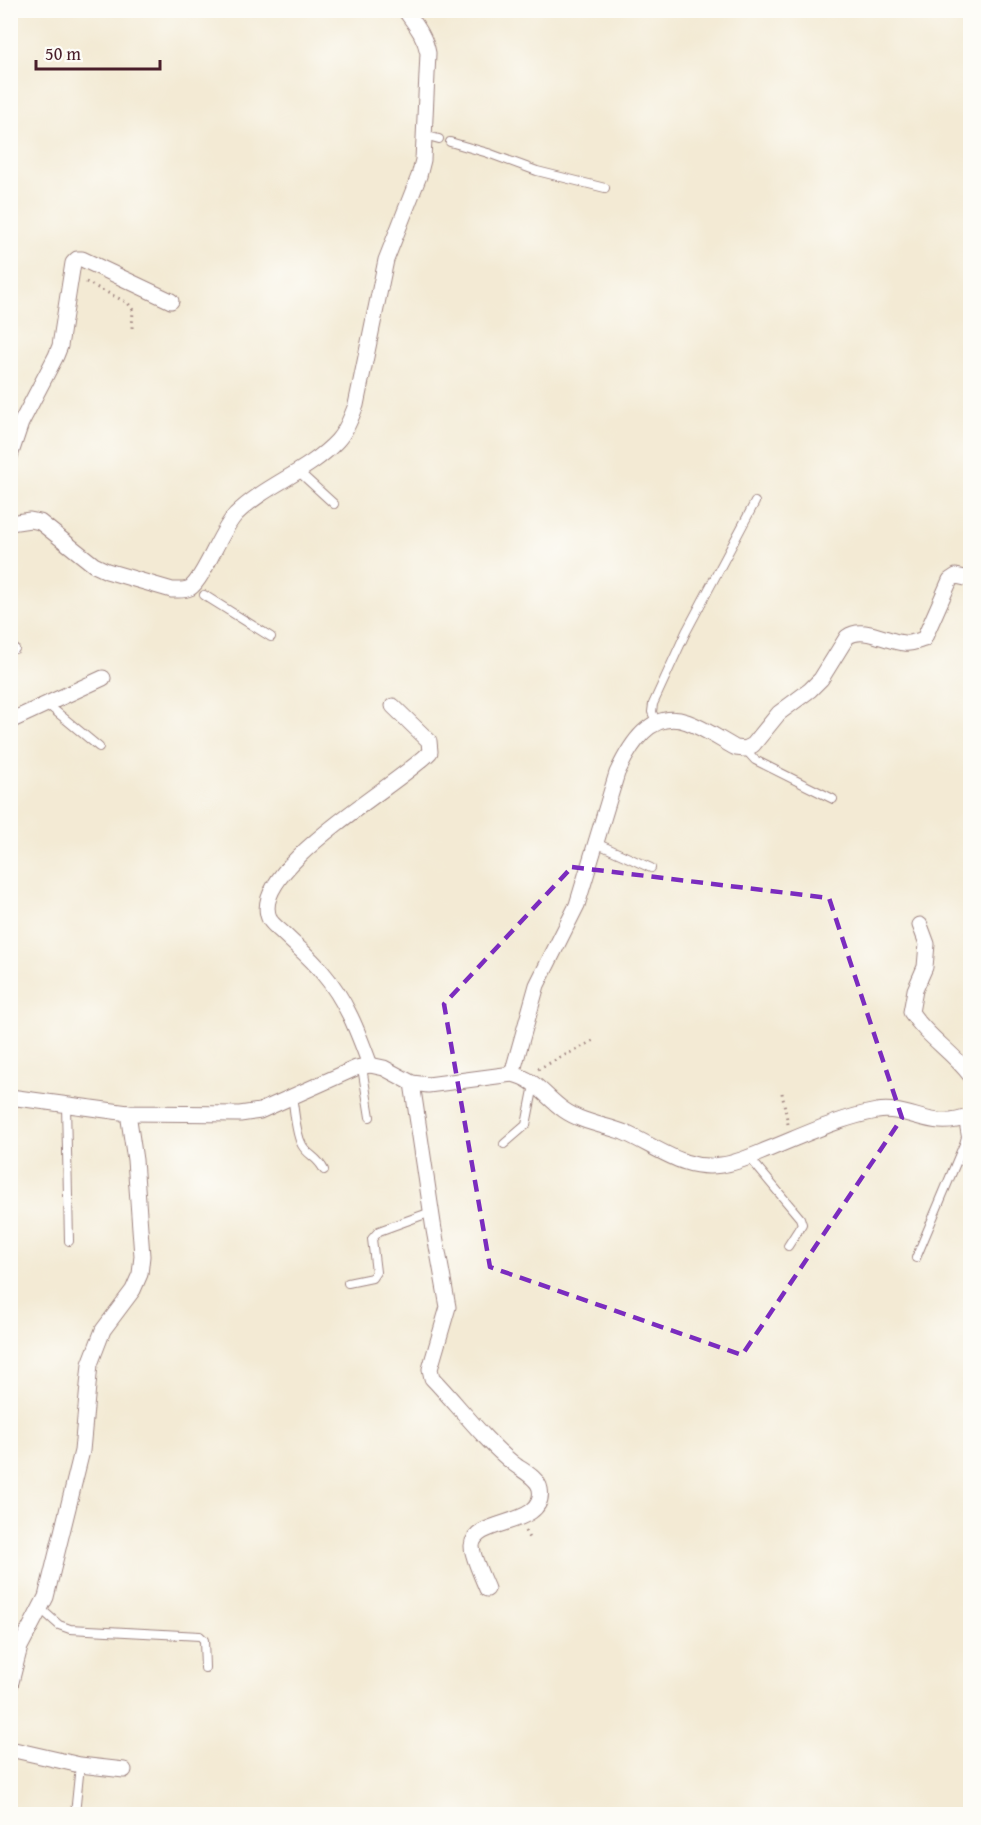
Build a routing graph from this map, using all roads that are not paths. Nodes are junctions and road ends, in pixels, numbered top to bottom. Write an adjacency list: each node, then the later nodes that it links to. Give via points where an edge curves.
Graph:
1 (405, 10): 2 (street, via 421,32 429,53)
2 (424, 135): 3 (lane); 8 (street, via 419,176 386,260 356,405 337,441)
3 (439, 139)
4 (450, 142): 5 (lane, via 537,171)
5 (605, 188)
6 (171, 301): 7 (street, via 77,259 60,346 21,423)
7 (10, 456)
8 (298, 471): 10 (lane); 13 (street, via 235,515 197,580)
9 (755, 502): 19 (lane, via 653,704)
10 (333, 504)
11 (10, 523): 13 (street, via 40,522 85,559 107,571 172,590)
12 (970, 579): 21 (street, via 957,576 950,580 924,639 903,643 853,632 821,679 779,713 753,745)
13 (197, 591): 14 (lane)
14 (271, 637)
15 (103, 678): 16 (street)
16 (47, 704): 18 (street); 20 (lane)
17 (393, 706): 26 (street, via 429,741 430,752 304,850 270,891 266,906 271,921 322,972 343,1001 355,1024)
18 (10, 721)
19 (656, 722): 21 (street, via 688,722); 23 (street, via 642,732 624,758)
20 (99, 747)
21 (745, 749): 22 (lane, via 755,760)
22 (833, 799)
23 (596, 843): 24 (lane); 28 (street, via 577,905 537,985)
24 (651, 868)
25 (920, 925): 27 (street, via 927,944 925,967 911,1012 920,1026)
26 (366, 1066): 29 (street, via 384,1068); 31 (street); 34 (lane)
27 (970, 1075)
28 (523, 1078): 29 (street); 36 (lane, via 526,1125); 37 (street, via 577,1118 621,1131 684,1162 722,1165)
29 (411, 1083): 39 (street)
30 (10, 1097): 32 (street)
31 (292, 1097): 33 (street, via 260,1111 240,1114); 38 (lane, via 300,1143)
32 (66, 1105): 33 (street); 40 (lane)
33 (128, 1113): 45 (street, via 135,1160 140,1274 104,1330 90,1364 82,1450)
34 (370, 1117)
35 (967, 1117): 37 (street, via 935,1122 879,1111 841,1120); 42 (lane, via 964,1144)
36 (504, 1144)
37 (749, 1157): 41 (lane, via 800,1218 802,1224)
38 (324, 1170)
39 (431, 1212): 43 (lane, via 379,1231 372,1239 376,1272 372,1278); 44 (street, via 448,1307 430,1369 432,1378 490,1442 536,1480 540,1490 532,1511 479,1532 474,1538 472,1547)
40 (69, 1241)
41 (788, 1246)
42 (916, 1258)
43 (348, 1283)
44 (487, 1589)
45 (41, 1609): 46 (lane, via 70,1629 195,1634 204,1640); 47 (street, via 20,1647)
46 (205, 1668)
47 (10, 1686)
48 (10, 1749): 49 (street)
49 (80, 1765): 50 (street); 51 (lane)
50 (124, 1770)
51 (75, 1815)

